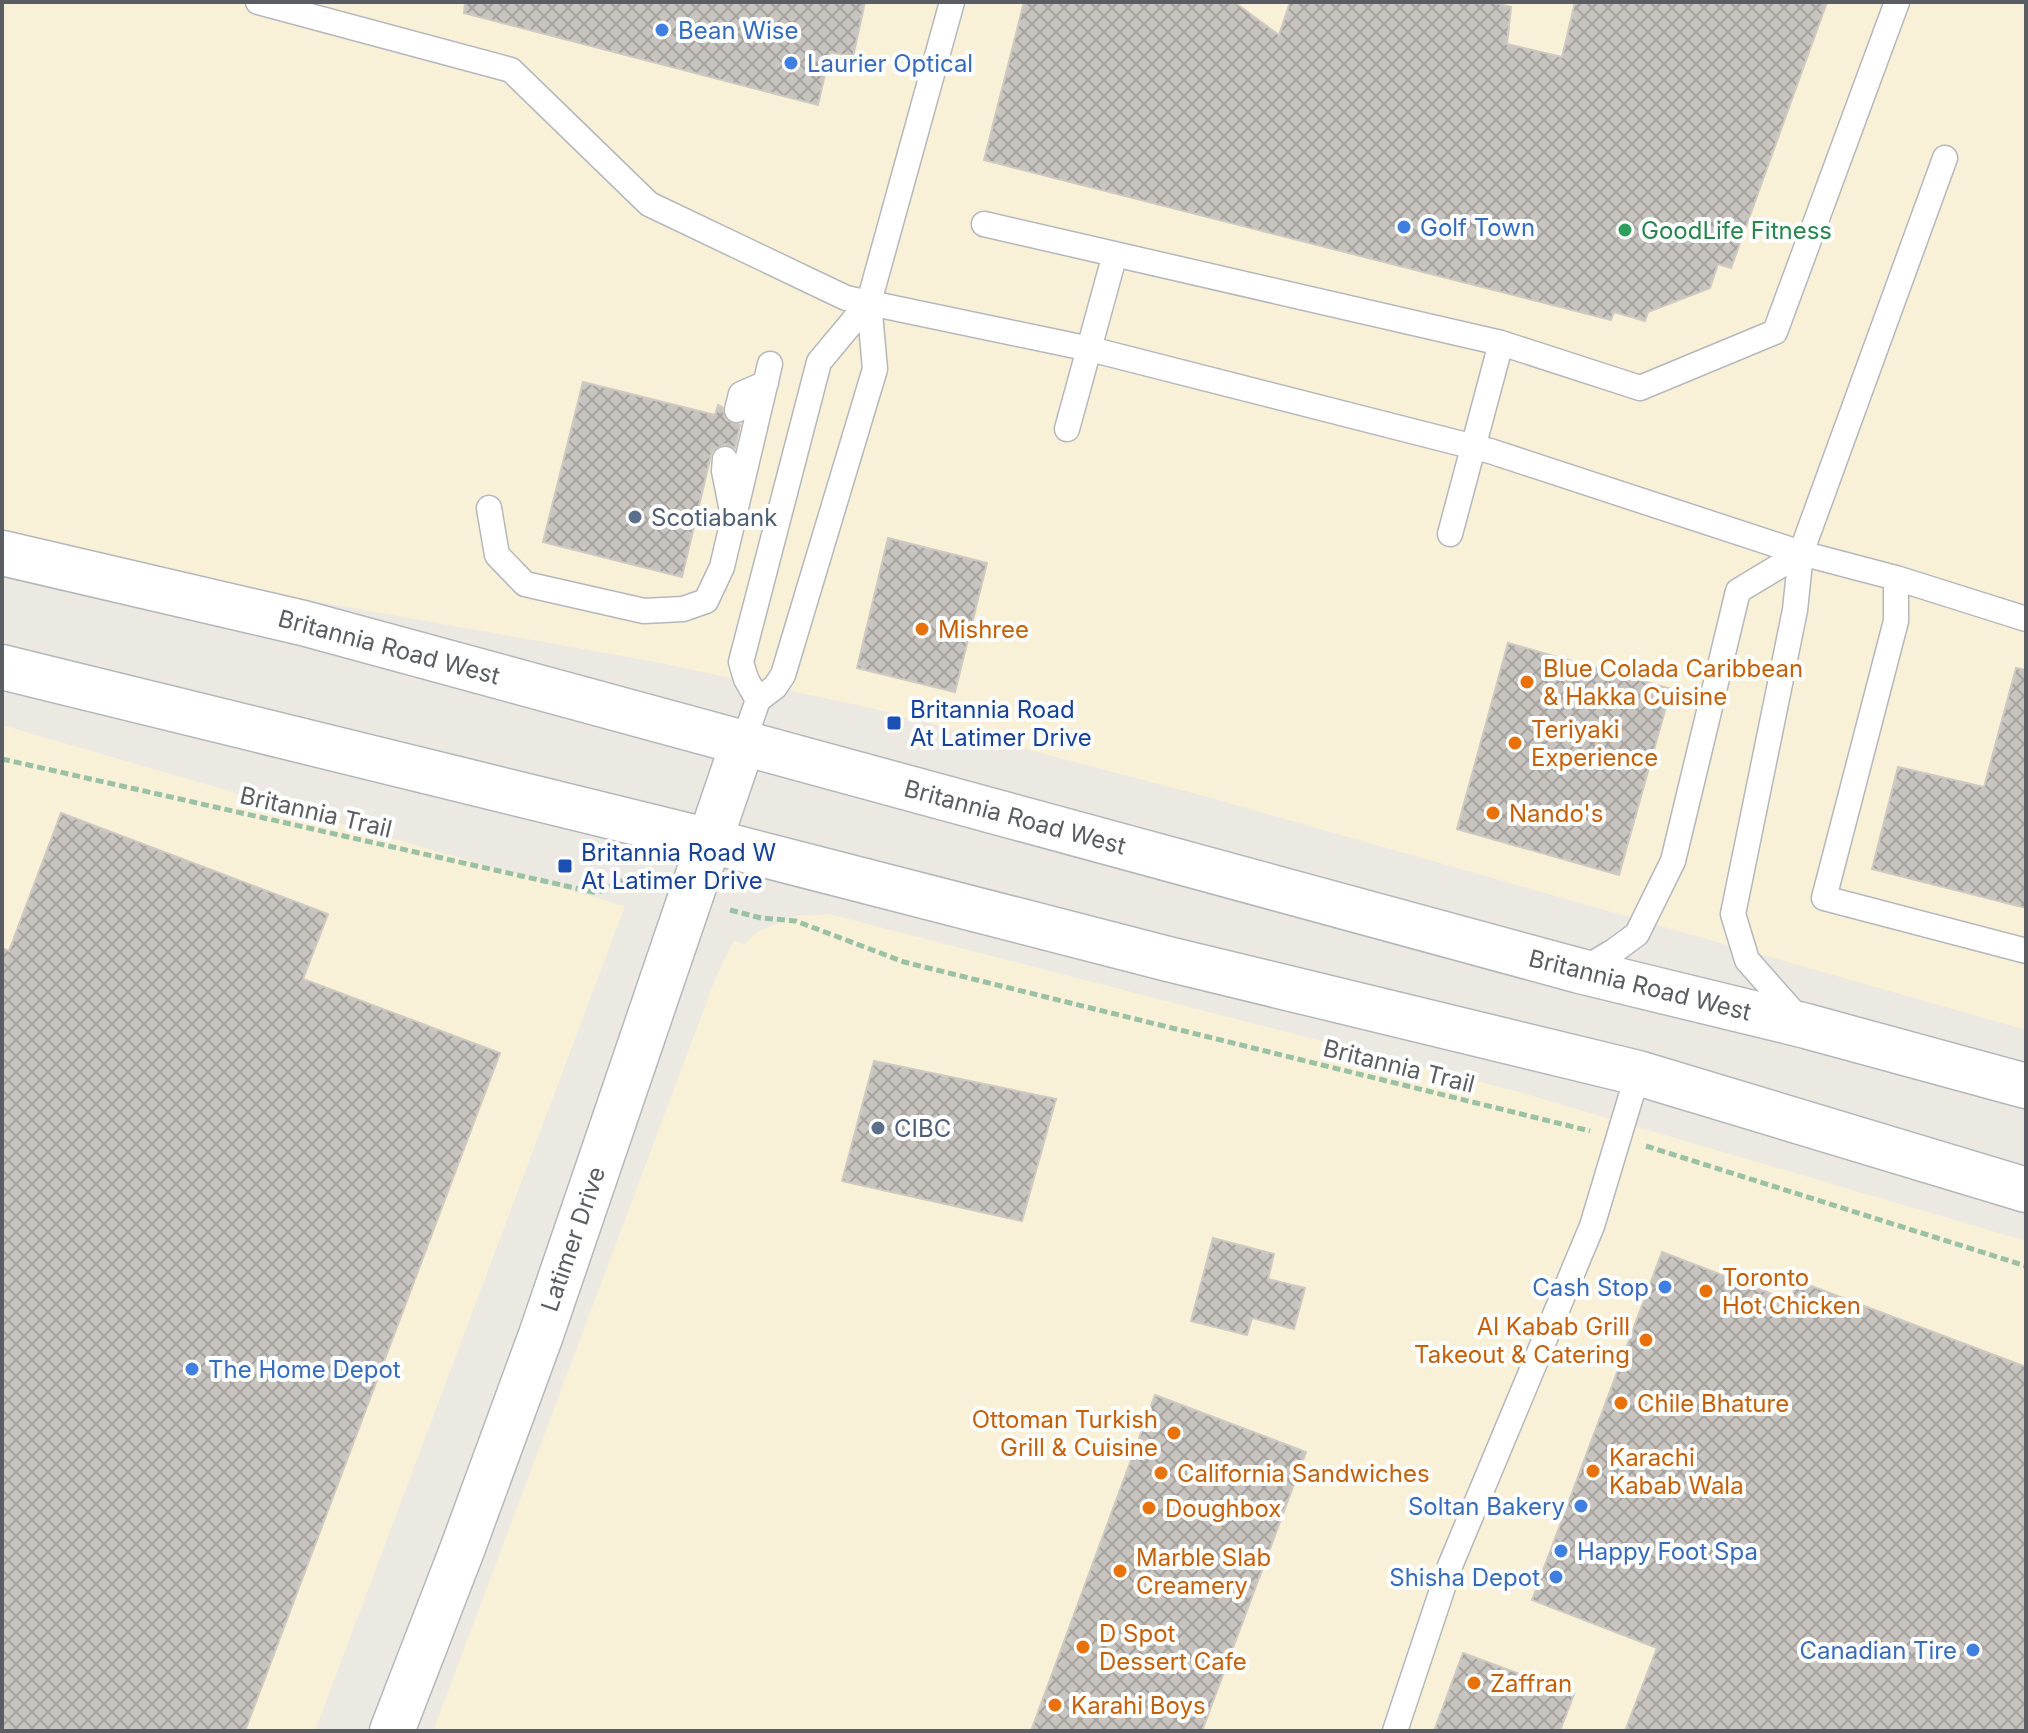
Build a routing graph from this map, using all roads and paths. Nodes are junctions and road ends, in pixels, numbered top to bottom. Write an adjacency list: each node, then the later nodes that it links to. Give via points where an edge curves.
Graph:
1 (258, 2): 7 (lane, via 511,70 649,204 846,298)
2 (952, 2): 7 (lane)
3 (1897, 2): 8 (lane, via 1775,332 1640,388)
4 (1945, 158): 18 (lane)
5 (984, 224): 6 (lane)
6 (1115, 254): 8 (lane); 9 (lane)
7 (869, 302): 9 (lane); 22 (lane, via 875,369 783,675); 22 (lane, via 819,362 741,662)
8 (1501, 343): 12 (lane)
9 (1090, 349): 11 (lane); 12 (lane)
10 (737, 410): 15 (lane, via 741,394 768,373)
11 (1067, 429)
12 (1473, 446): 16 (lane); 18 (lane)
13 (725, 459): 15 (lane)
14 (489, 508): 15 (lane, via 497,555 525,584 644,611 683,609 706,601 722,567)
15 (733, 518)
16 (1450, 534)
17 (2, 553): 23 (main road, Britannia Road West, via 303,623)
18 (1801, 553): 19 (lane); 29 (lane, via 1738,591 1673,861 1637,934); 30 (lane, via 1795,610 1733,914 1747,960)
19 (1896, 578): 20 (lane); 28 (lane, via 1896,621 1824,898)
20 (2026, 619)
21 (2, 667): 25 (main road)
22 (758, 700): 23 (lane)
23 (743, 743): 25 (main road, Latimer Drive); 29 (main road, Britannia Road West)
24 (2, 759): 26 (path, Britannia Trail, via 597,893)
25 (710, 841): 31 (main road); 36 (main road, Latimer Drive, via 541,1335)
26 (621, 881)
27 (761, 918): 33 (path, Britannia Trail, via 796,921 904,962)
28 (2026, 951)
29 (1580, 971): 30 (main road, Britannia Road West)
30 (1806, 1026): 32 (main road, Britannia Road West)
31 (1638, 1073): 33 (lane); 34 (main road)
32 (2026, 1086)
33 (1621, 1138): 35 (path, Britannia Trail); 37 (lane, via 1592,1226 1450,1566)
34 (2026, 1190)
35 (2026, 1266)
36 (392, 1731)
37 (1395, 1731)

